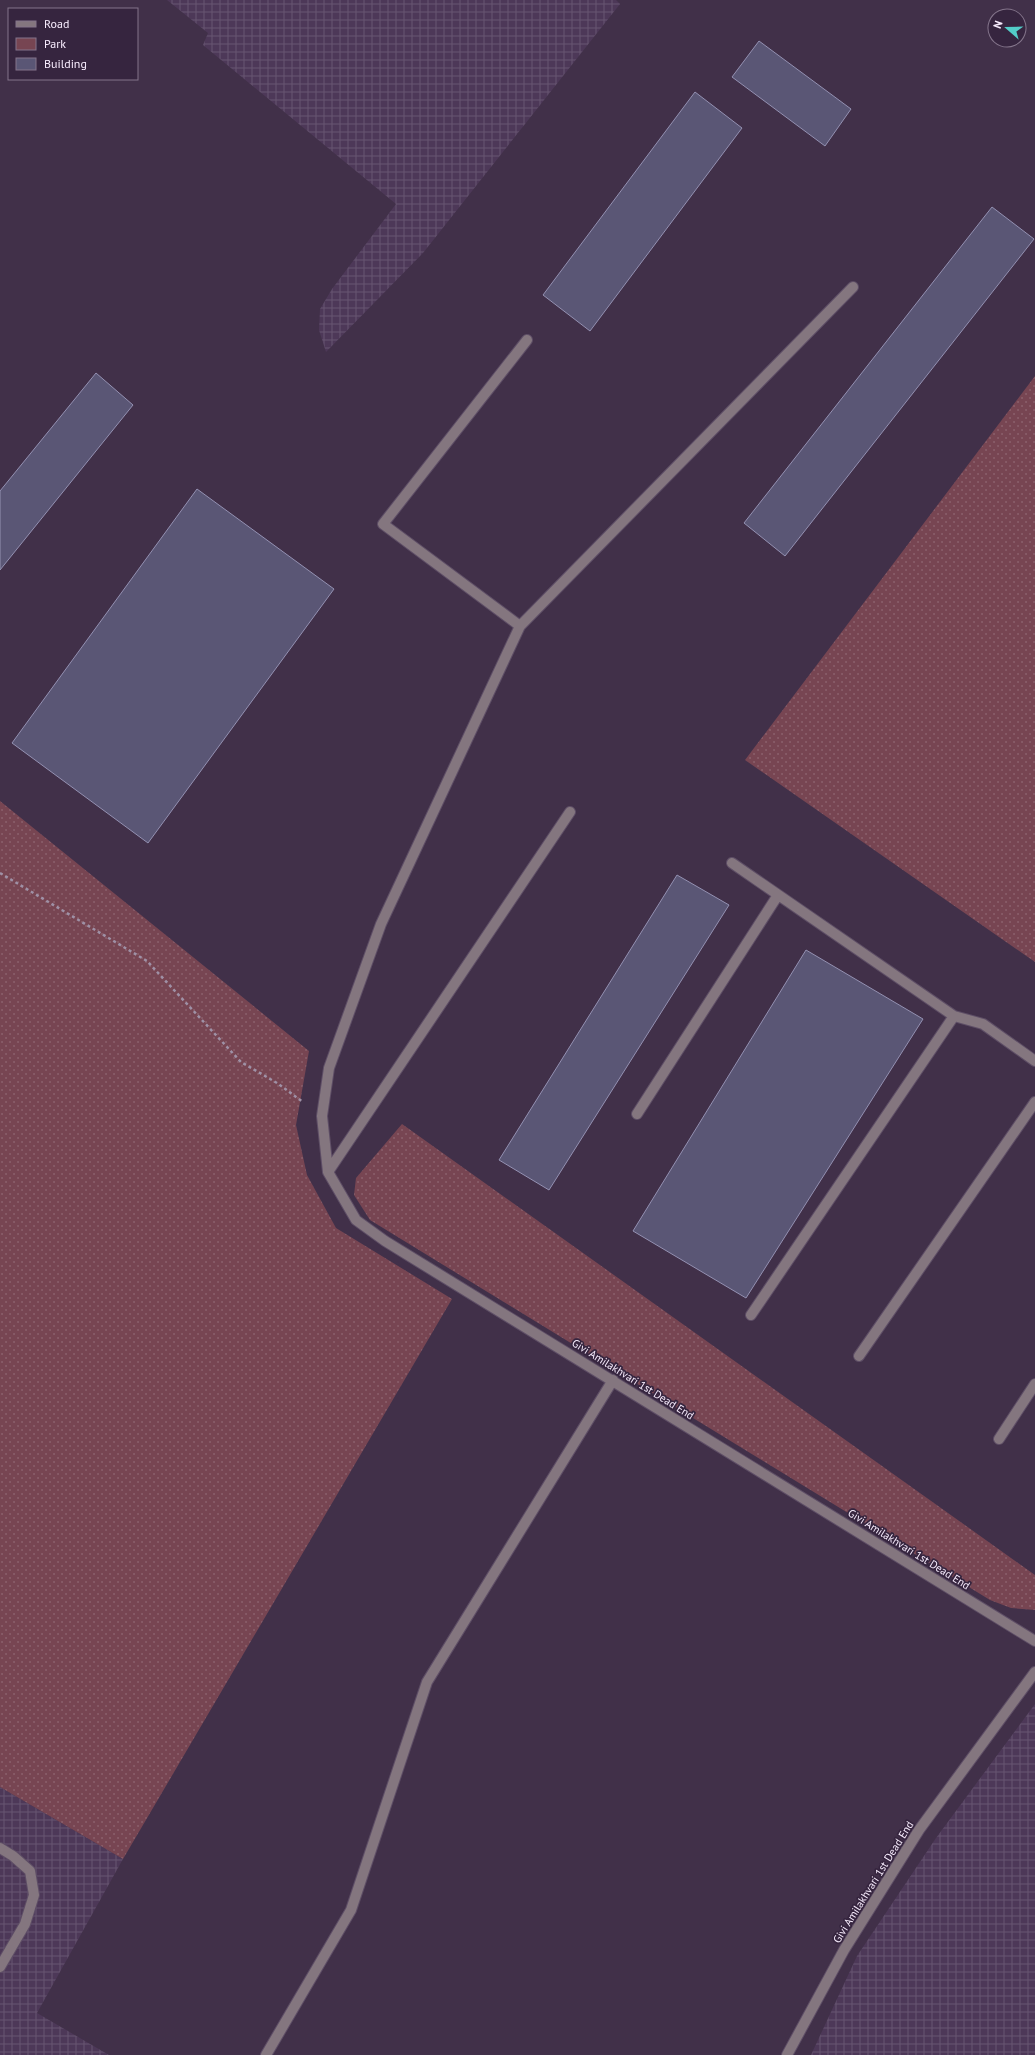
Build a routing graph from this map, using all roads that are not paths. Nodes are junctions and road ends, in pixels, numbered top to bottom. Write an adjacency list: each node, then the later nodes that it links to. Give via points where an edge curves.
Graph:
1 (853, 287): 3 (street, Givi Amilakhvari 1st Dead End)
2 (528, 340): 3 (street, via 383,524)
3 (520, 626): 11 (street, Givi Amilakhvari 1st Dead End, via 381,924 329,1068 322,1116)
4 (570, 812): 11 (street)
5 (732, 863): 6 (street)
6 (778, 895): 7 (street); 10 (street)
7 (954, 1016): 8 (street, via 983,1024); 12 (street)
8 (1035, 1061)
9 (1035, 1102): 13 (street)
10 (637, 1114)
11 (328, 1172): 14 (street, Givi Amilakhvari 1st Dead End, via 356,1220)
12 (751, 1315)
13 (859, 1356)
14 (613, 1380): 17 (street, Givi Amilakhvari 1st Dead End); 21 (street, via 428,1682 351,1910)
15 (1035, 1384): 16 (street)
16 (999, 1439)
17 (1035, 1641)
18 (1035, 1672): 22 (street, Givi Amilakhvari 1st Dead End, via 919,1830 844,1950)
19 (0, 1848): 20 (street, via 30,1871 34,1895 25,1924)
20 (0, 1967)
21 (266, 2055)
22 (787, 2055)

